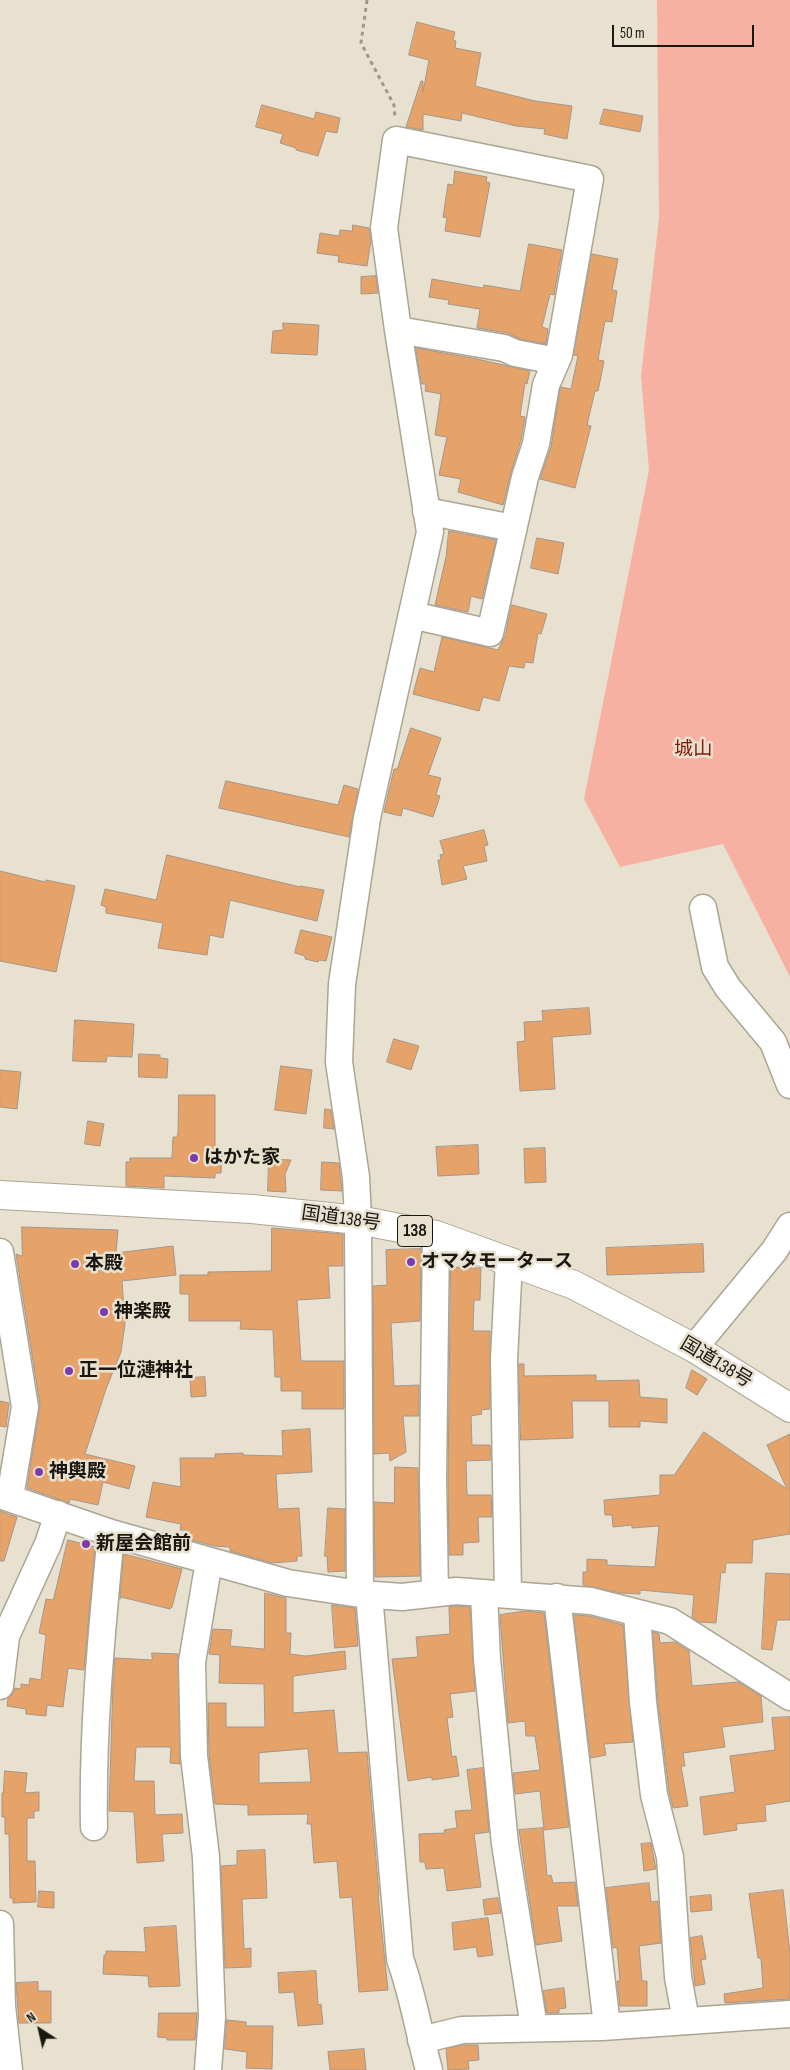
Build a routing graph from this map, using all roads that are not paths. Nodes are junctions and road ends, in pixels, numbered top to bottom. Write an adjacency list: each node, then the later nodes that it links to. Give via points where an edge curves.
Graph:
1 (398, 330): 2 (street, via 504,348); 2 (street, via 384,228 396,140 590,179); 3 (street)
2 (556, 361): 4 (street, via 546,385 536,444)
3 (426, 511): 4 (street); 5 (street, via 430,532)
4 (513, 528): 5 (street, via 490,633)
5 (412, 615): 9 (street, via 367,818 342,984 339,1062 356,1177)
6 (702, 908): 7 (street, via 715,967 728,988 773,1042)
7 (790, 1085)
8 (0, 1195): 9 (highway, 国道138号 / 138, via 252,1209)
9 (358, 1220): 11 (highway, 国道138号 / 138); 22 (street)
10 (790, 1226): 14 (street, via 774,1251)
11 (436, 1235): 13 (highway, 国道138号 / 138); 20 (street)
12 (0, 1252): 16 (street, via 25,1407)
13 (508, 1261): 14 (highway, 国道138号 / 138, via 574,1285); 21 (street)
14 (694, 1348): 15 (highway, 国道138号 / 138)
15 (790, 1408)
16 (5, 1496): 17 (street)
17 (58, 1514): 18 (street); 25 (street, via 48,1544 6,1636)
18 (111, 1533): 19 (street); 27 (street, via 101,1636 93,1785)
19 (209, 1561): 22 (street, via 288,1583); 35 (street, via 192,1662 194,1756 206,1857 212,2017)
20 (435, 1593): 21 (street); 22 (street, via 402,1597)
21 (496, 1593): 23 (street); 32 (street, via 487,1659 505,1844)
22 (365, 1594): 33 (street, via 400,1959 412,1991)
23 (557, 1597): 24 (street, via 591,1600); 31 (street)
24 (637, 1613): 26 (street, via 670,1621); 30 (street, via 654,1795 670,1857 678,1977)
25 (0, 1686)
26 (790, 1697)
27 (94, 1827)
28 (0, 1924): 34 (street, via 2,2006)
29 (790, 2014): 30 (street)
30 (686, 2020): 31 (street)
31 (608, 2026): 32 (street)
32 (534, 2027): 33 (street, via 462,2030)
33 (421, 2040): 36 (street)
34 (9, 2070)
35 (208, 2070)
36 (429, 2070)

